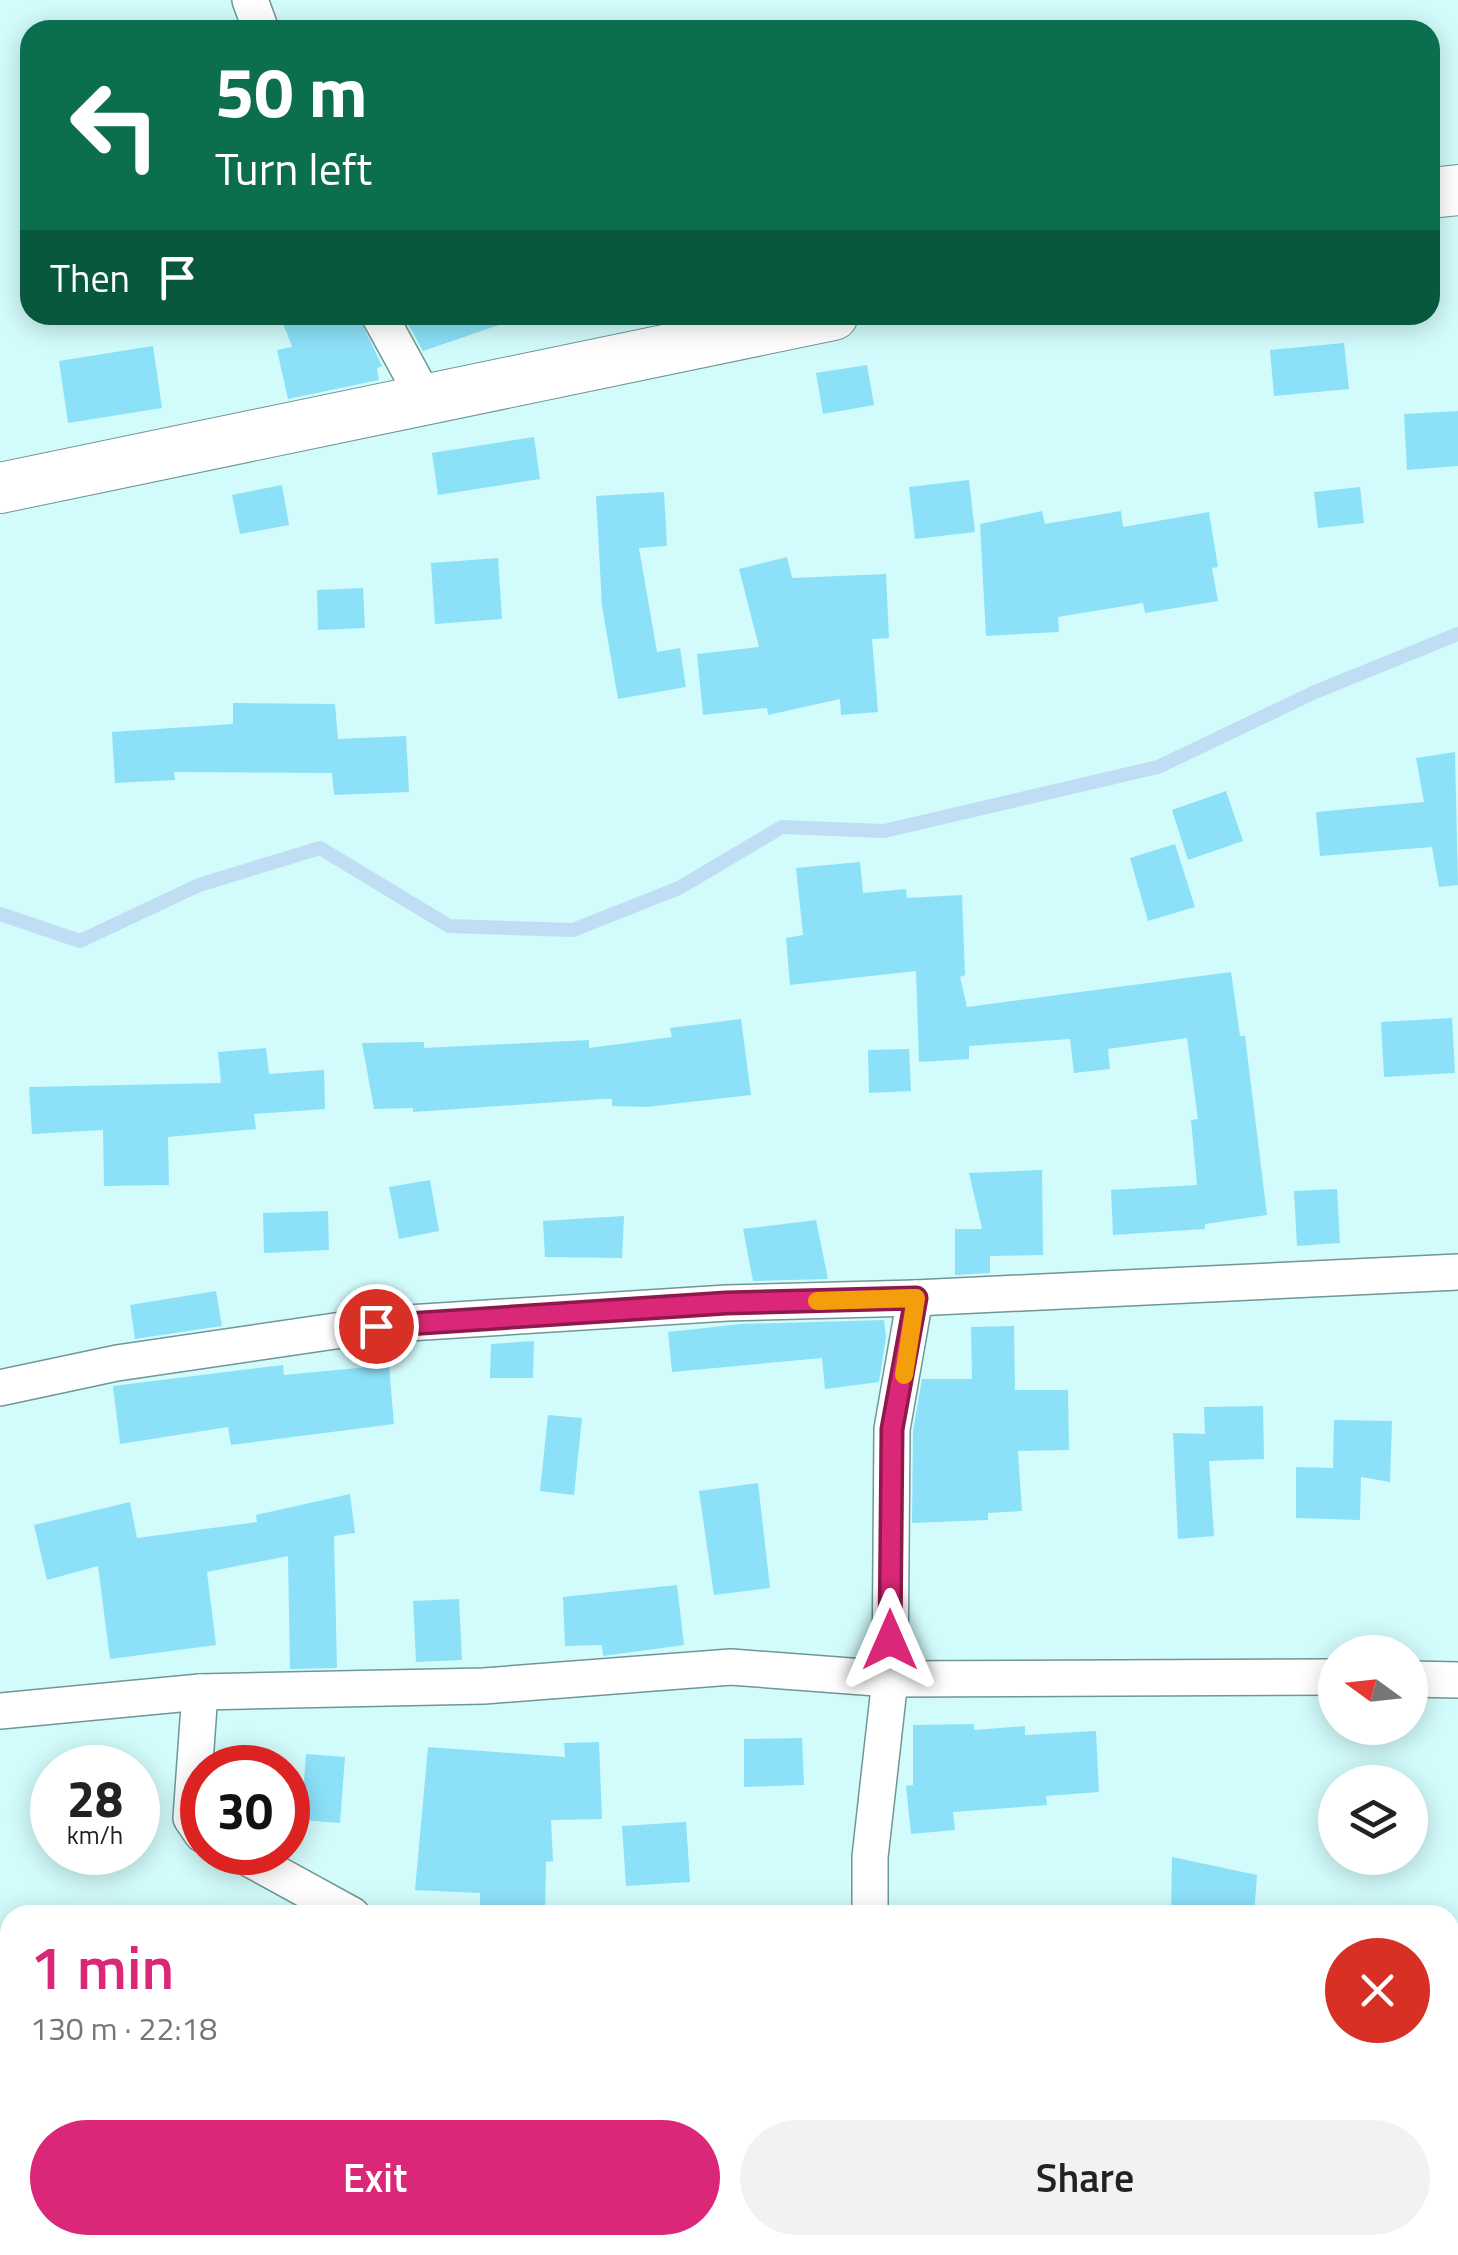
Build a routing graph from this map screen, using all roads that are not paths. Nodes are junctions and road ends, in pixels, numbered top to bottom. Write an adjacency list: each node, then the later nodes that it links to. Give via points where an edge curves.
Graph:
1 (384, 325): 3 (street)
2 (784, 325): 3 (main road)
3 (425, 399): 4 (main road)
4 (0, 488)
5 (1458, 1272): 6 (street)
6 (916, 1298): 7 (street, via 376,1326 116,1363); 10 (street, via 892,1429)
7 (0, 1388)
8 (1318, 1678): 10 (street)
9 (1428, 1679): 11 (street)
10 (890, 1680): 12 (street, via 731,1667 484,1686); 17 (street)
11 (1458, 1680)
12 (200, 1692): 13 (street); 14 (street)
13 (0, 1711)
14 (196, 1745)
15 (279, 1875): 16 (street)
16 (334, 1905)
17 (870, 1905)

